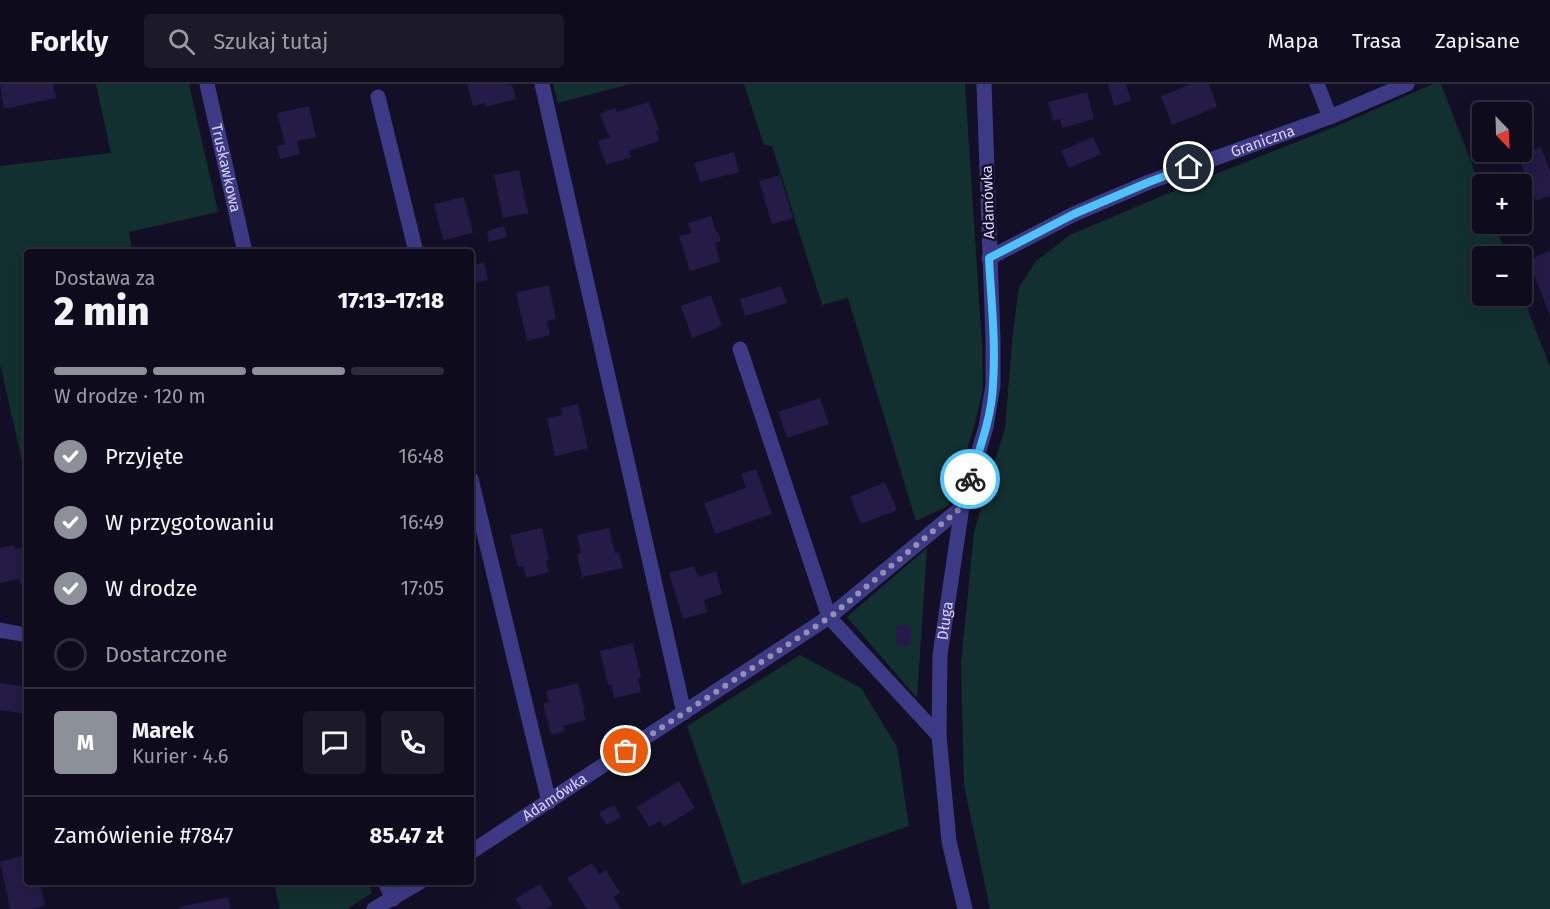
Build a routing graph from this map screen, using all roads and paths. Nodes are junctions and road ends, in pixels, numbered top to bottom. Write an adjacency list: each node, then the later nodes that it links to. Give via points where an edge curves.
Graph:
1 (207, 84): 8 (street, Truskawkowa)
2 (542, 84): 17 (street)
3 (984, 84): 10 (street, Adamówka)
4 (1317, 84): 7 (street)
5 (1407, 84): 7 (street, Graniczna)
6 (378, 97): 9 (street)
7 (1330, 117): 10 (street, Graniczna, via 1149,182 1074,214)
8 (243, 249)
9 (415, 249)
10 (989, 258): 13 (street, Adamówka, via 993,385 986,427)
11 (740, 349): 14 (street)
12 (474, 491): 19 (street)
13 (962, 507): 14 (street, Adamówka); 18 (street, Długa, via 940,656)
14 (830, 617): 17 (street, Adamówka); 18 (street)
15 (0, 630): 16 (street)
16 (24, 634)
17 (684, 713): 19 (street, Adamówka)
18 (939, 736): 25 (street, Długa, via 949,841)
19 (549, 802): 20 (street, Adamówka)
20 (474, 850)
21 (386, 885): 23 (street)
22 (415, 885): 23 (street)
23 (393, 898): 24 (street)
24 (374, 909)
25 (965, 909)

